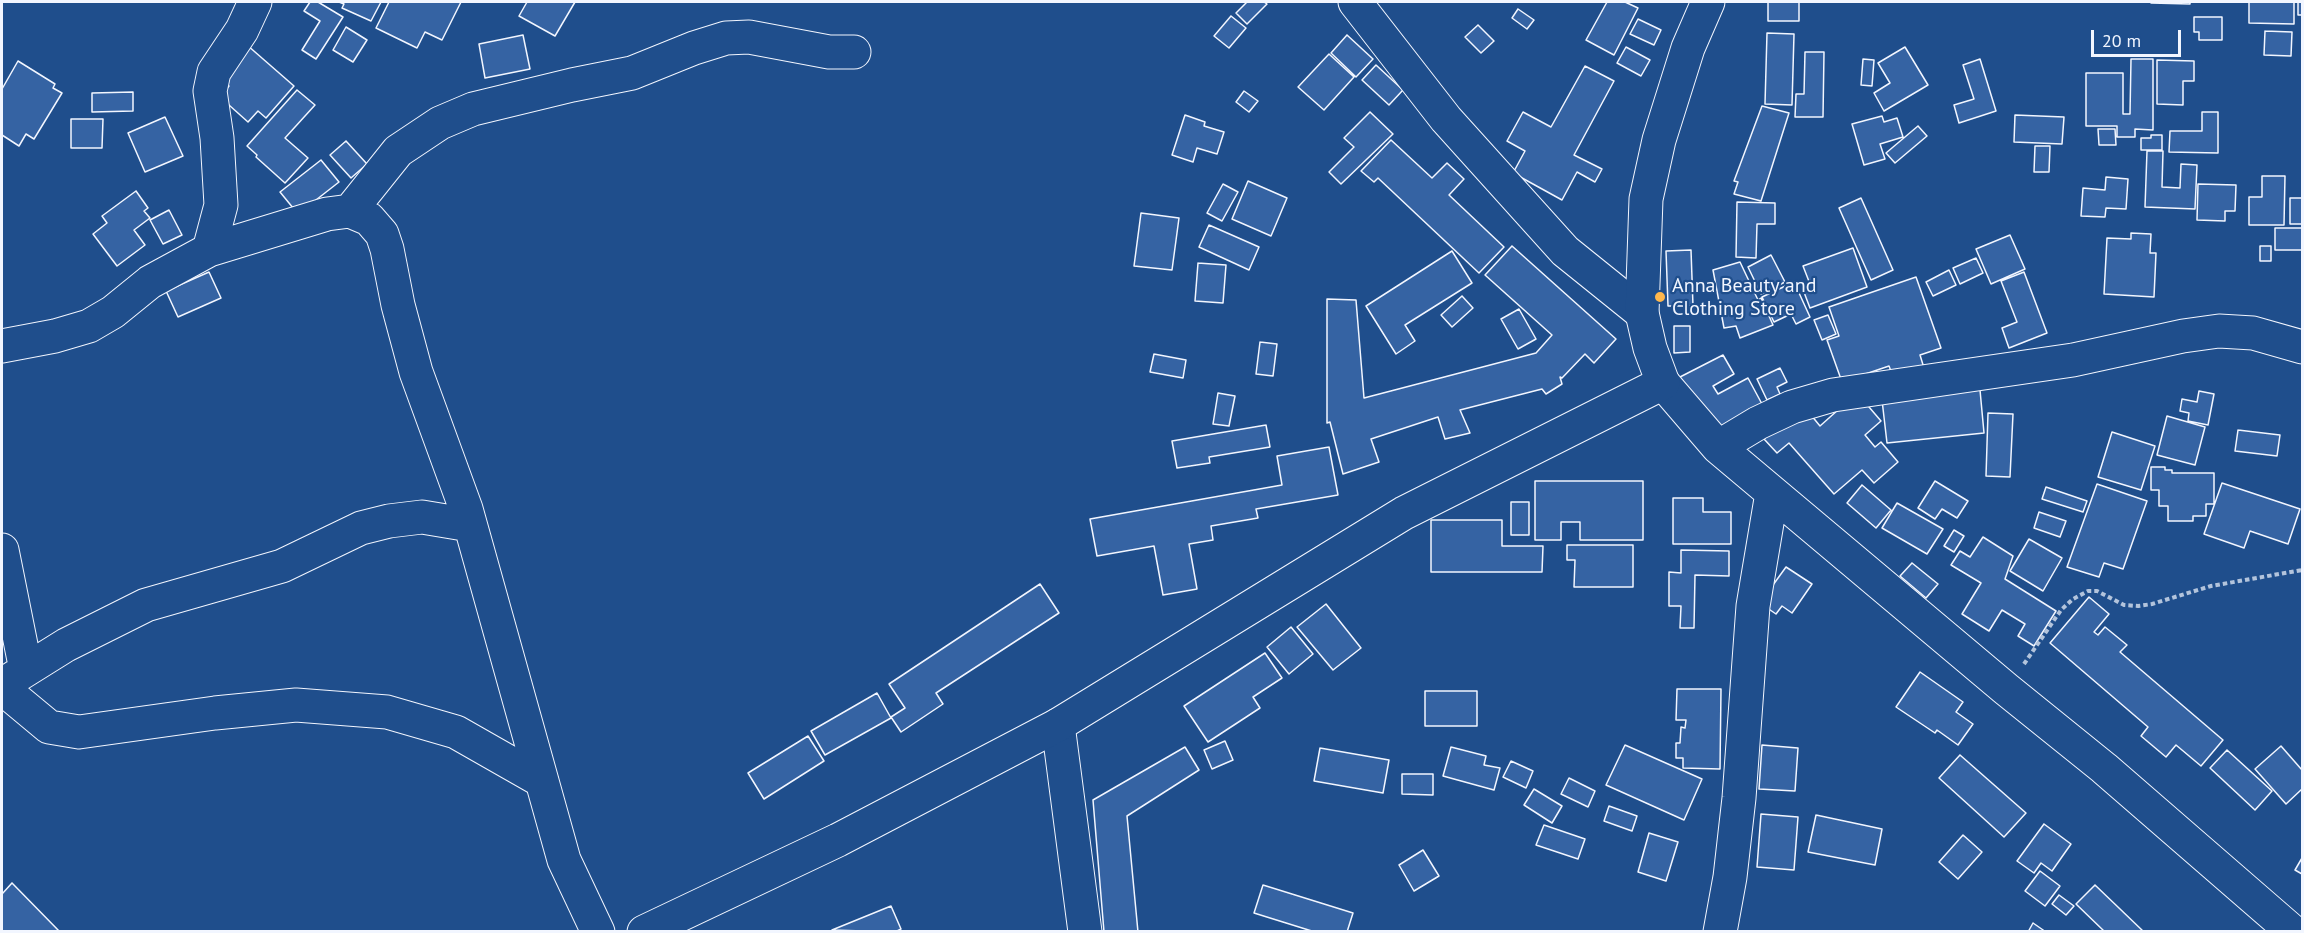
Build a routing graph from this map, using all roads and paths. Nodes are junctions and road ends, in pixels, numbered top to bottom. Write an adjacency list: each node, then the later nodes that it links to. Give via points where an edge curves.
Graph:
1 (255, 2): 6 (street, via 214,72 210,91 221,205)
2 (1355, 2): 7 (street, via 1446,119 1565,251)
3 (1708, 2): 7 (street, via 1688,48 1659,140 1646,199)
4 (854, 52): 5 (street, via 829,52 749,37 726,38 632,73 473,109 440,123 398,151)
5 (350, 211): 6 (street, via 327,214); 13 (street, via 369,219 382,234 416,372)
6 (209, 250): 8 (street, via 150,282 89,326)
7 (1642, 313): 10 (street)
8 (2, 346)
9 (2302, 347): 11 (street, via 2253,333 2219,331 2073,360 1833,395 1792,407)
10 (1663, 383): 11 (street); 18 (street, via 1404,513)
11 (1718, 447): 12 (street)
12 (1772, 493): 17 (street); 23 (street, via 1753,606 1739,798)
13 (470, 525): 16 (street, via 422,517 362,528 282,566 146,605 66,645); 19 (street)
14 (2, 550): 16 (street)
15 (2302, 570): 17 (path, via 2211,586 2138,606 2124,605 2097,591 2088,591 2061,610)
16 (10, 681): 19 (street, via 49,727 79,732 296,705 387,712 456,732)
17 (2006, 689): 24 (street, via 2104,768)
18 (1058, 725): 21 (street, via 838,840); 22 (street)
19 (542, 782): 20 (street, via 564,860)
20 (598, 932)
21 (644, 932)
22 (1085, 932)
23 (1720, 932)
24 (2293, 932)

